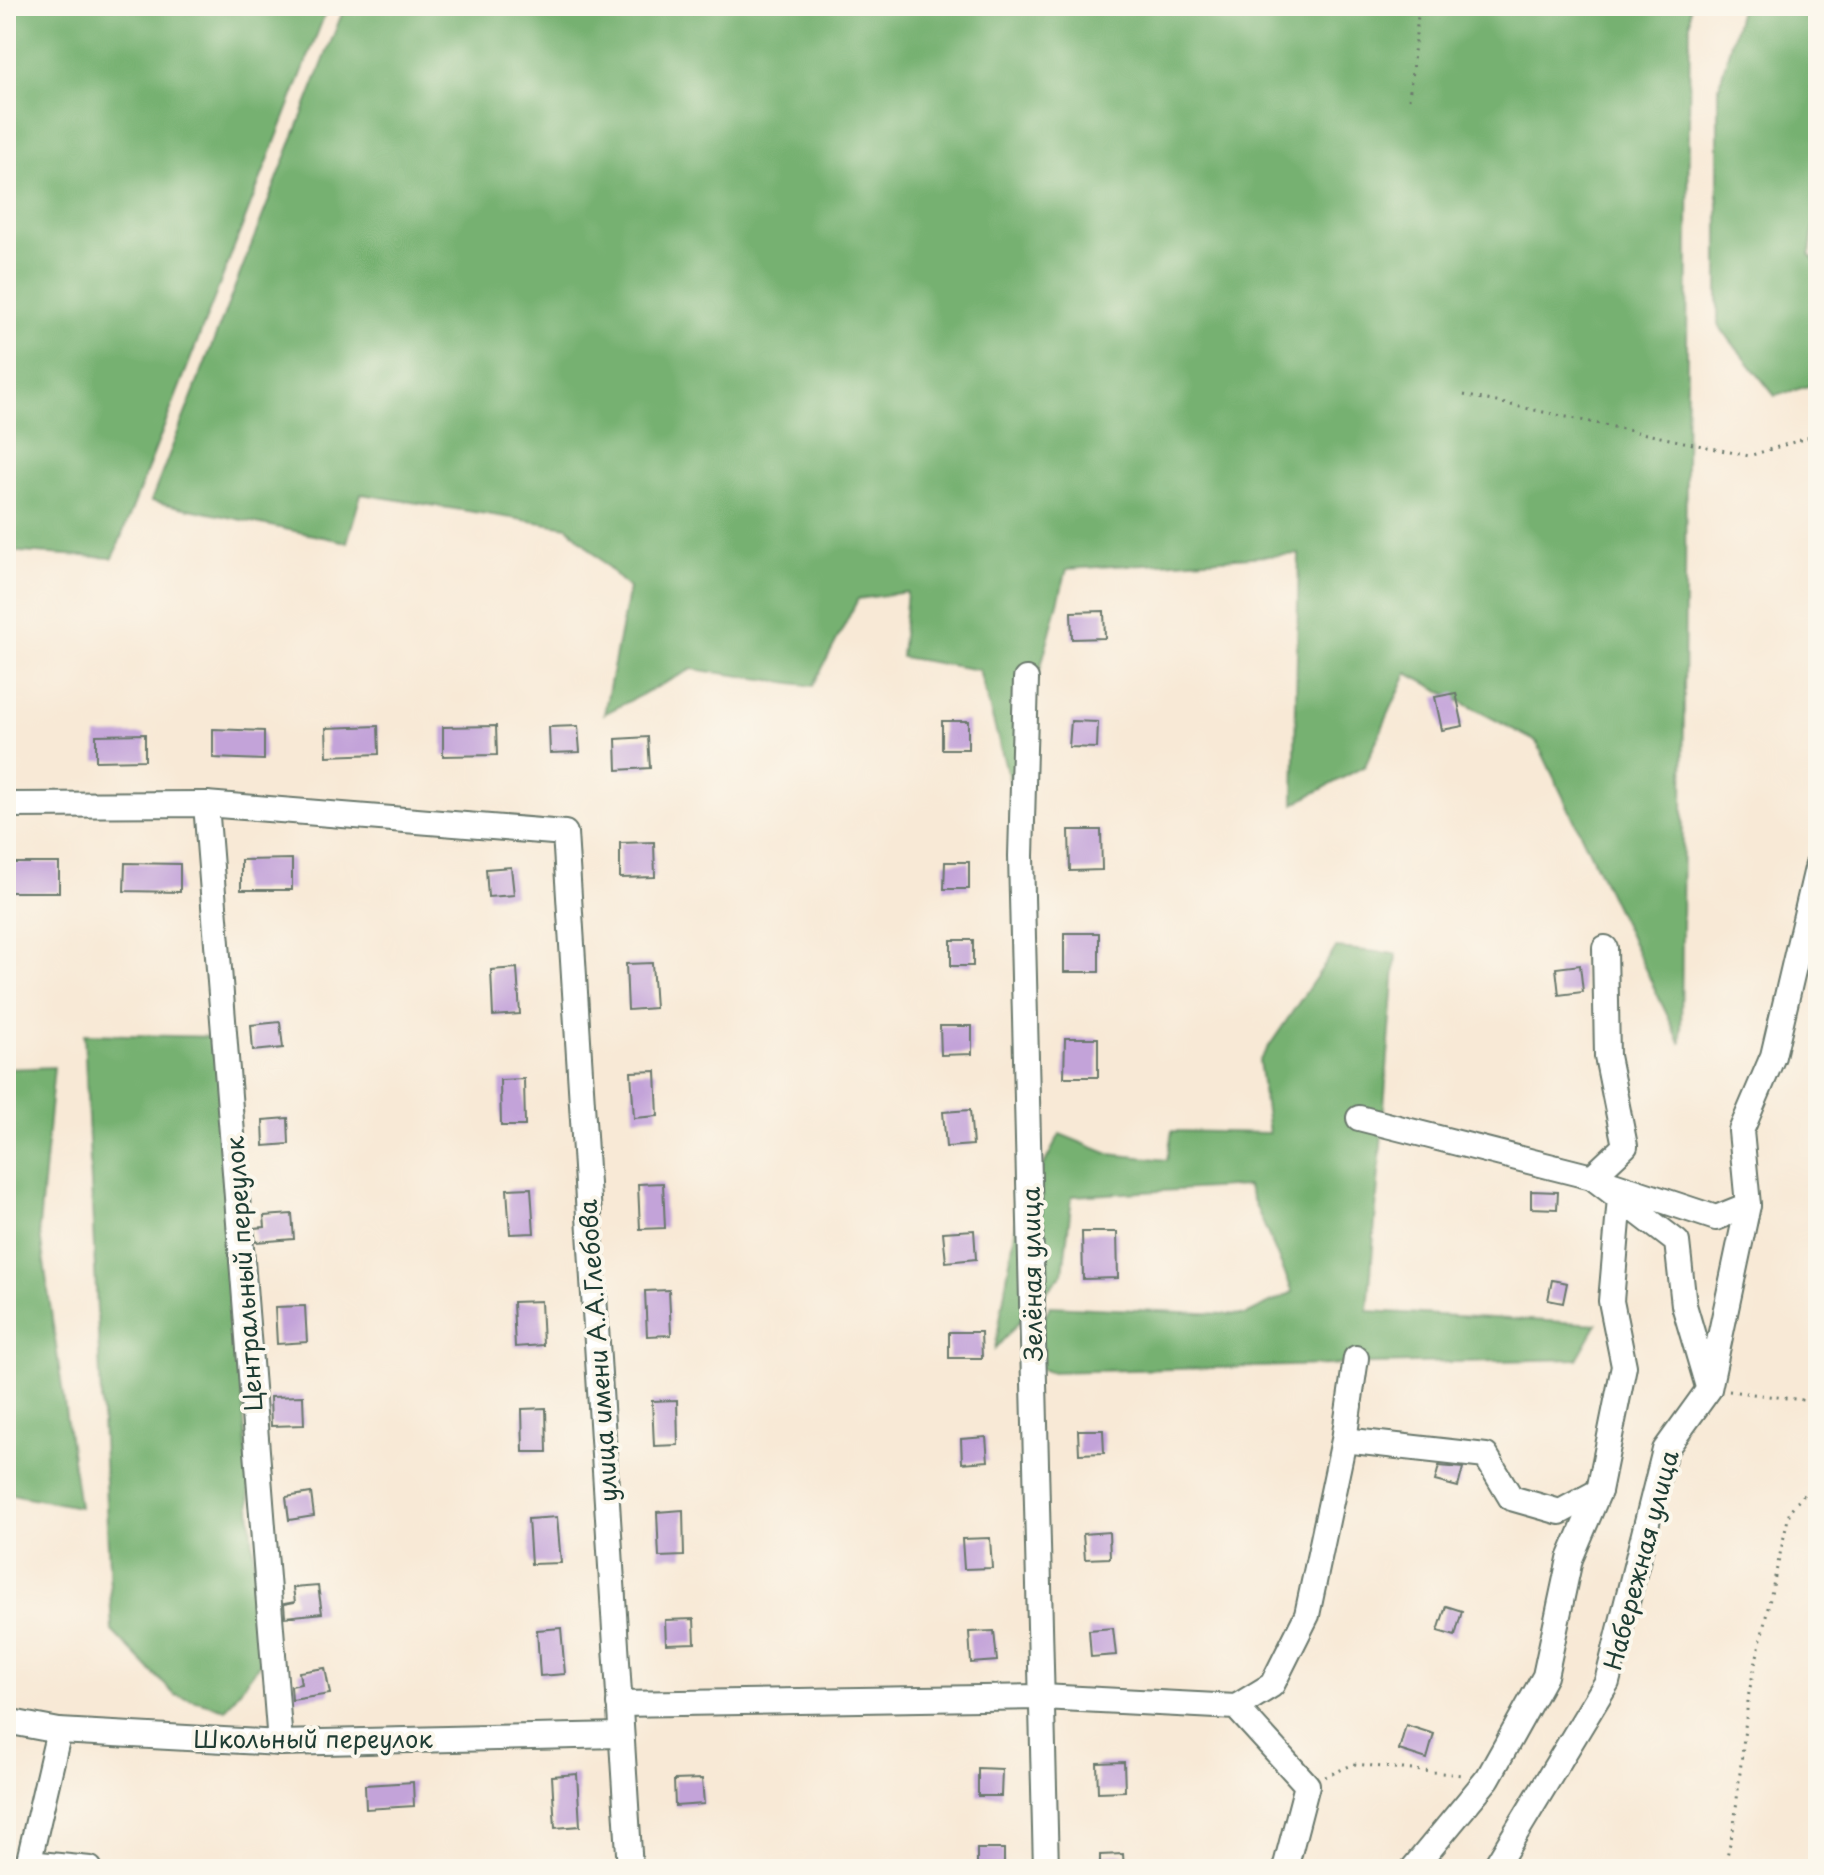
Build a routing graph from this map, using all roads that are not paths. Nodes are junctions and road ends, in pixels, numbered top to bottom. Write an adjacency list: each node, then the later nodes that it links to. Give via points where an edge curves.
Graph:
1 (1026, 679): 14 (street, Зелёная улица, via 1021,856)
2 (206, 804): 3 (street); 15 (street, улица имени А.А.Глебова, via 565,833); 20 (street, Центральный переулок)
3 (6, 805)
4 (1818, 864): 9 (street, Набережная улица, via 1773,1056 1741,1131)
5 (1605, 948): 7 (street, via 1607,1056 1625,1146)
6 (1359, 1118): 7 (street)
7 (1592, 1177): 8 (street); 9 (street, via 1716,1218)
8 (1620, 1198): 11 (street, via 1677,1242 1684,1305); 13 (street, via 1611,1301 1624,1366)
9 (1748, 1205): 11 (street, Набережная улица)
10 (1356, 1358): 12 (street)
11 (1709, 1389): 27 (street, Набережная улица, via 1665,1450 1607,1682)
12 (1344, 1440): 13 (street, via 1486,1456 1511,1498 1560,1512); 16 (street, via 1307,1615 1272,1685)
13 (1599, 1491): 26 (street, via 1570,1559 1545,1676 1488,1778)
14 (1042, 1697): 15 (street); 16 (street); 24 (street, Зелёная улица)
15 (619, 1704): 19 (street, улица имени А.А.Глебова)
16 (1236, 1707): 25 (street, via 1307,1785)
17 (6, 1721): 18 (street, Школьный переулок)
18 (59, 1731): 20 (street, Школьный переулок); 21 (street)
19 (620, 1735): 20 (street, Школьный переулок); 23 (street, улица имени А.А.Глебова)
20 (280, 1743)
21 (28, 1866): 22 (street)
22 (90, 1869)
23 (630, 1869)
24 (1046, 1869)
25 (1285, 1869)
26 (1413, 1869)
27 (1494, 1869)

